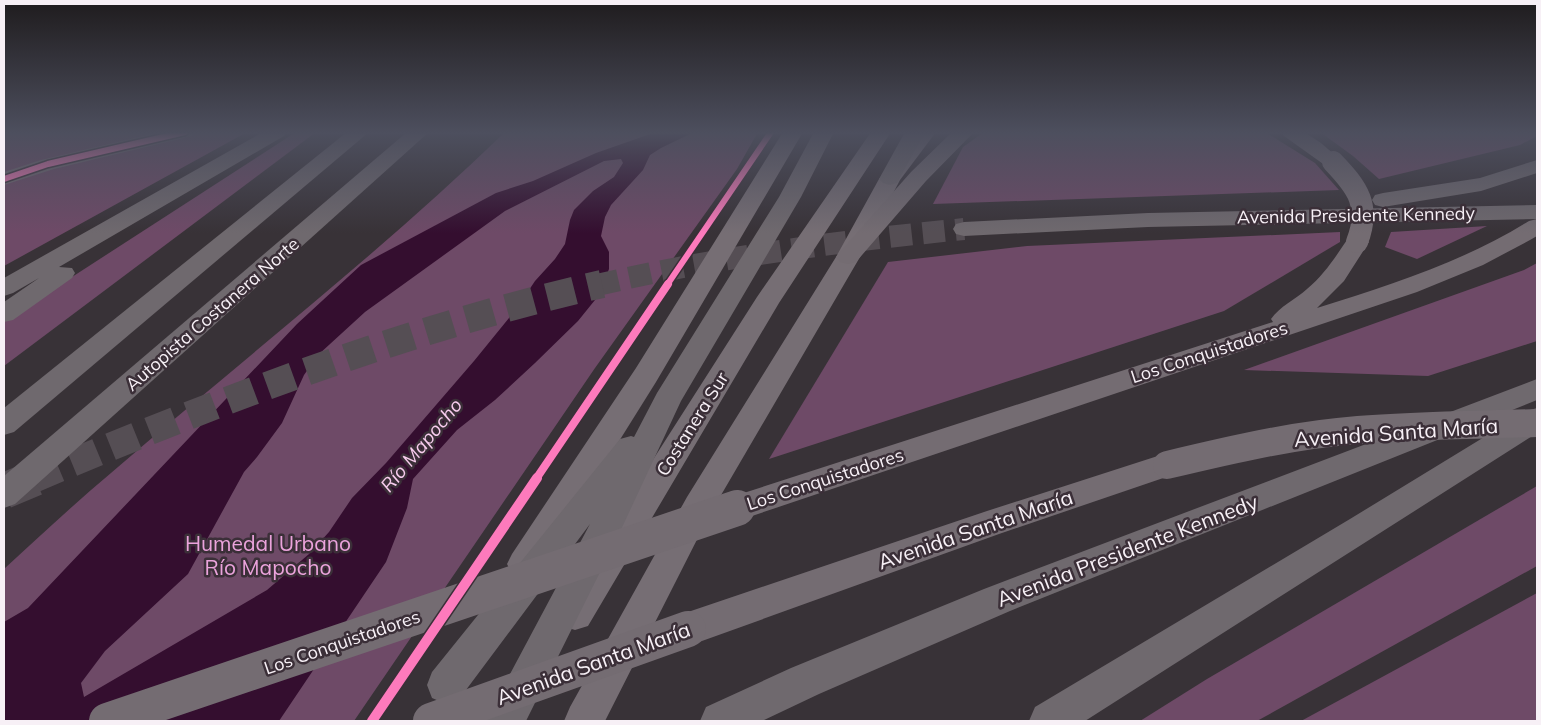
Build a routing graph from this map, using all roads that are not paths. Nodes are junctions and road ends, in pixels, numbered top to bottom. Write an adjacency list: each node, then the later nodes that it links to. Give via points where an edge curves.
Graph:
1 (43, 166): 14 (street)
2 (219, 166): 21 (highway)
3 (220, 166): 22 (highway)
4 (318, 166): 29 (highway)
5 (380, 166): 31 (highway, Autopista Costanera Norte)
6 (772, 166): 32 (main road, via 646,374)
7 (806, 166): 25 (highway)
8 (857, 166): 37 (main road, Costanera Sur, via 766,303)
9 (897, 166): 15 (highway)
10 (900, 166): 15 (main road)
11 (929, 166): 20 (main road)
12 (1336, 166): 23 (main road, bridge, via 1351,182 1362,202 1364,222 1357,242 1342,267 1314,298)
13 (1537, 166): 17 (highway, via 1506,178 1415,196)
14 (4, 179)
15 (890, 179): 20 (main road)
16 (1537, 212): 17 (highway, Avenida Presidente Kennedy)
17 (1148, 220): 19 (highway, Avenida Presidente Kennedy)
18 (1537, 226): 23 (main road, Los Conquistadores, via 1454,270)
19 (964, 229)
20 (848, 257): 38 (main road, via 698,506)
21 (4, 288)
22 (4, 314)
23 (1248, 340): 33 (main road, Los Conquistadores, bridge)
24 (1537, 389): 39 (highway, Avenida Presidente Kennedy, via 997,600 805,681)
25 (667, 400): 32 (highway); 36 (highway)
26 (1537, 404): 30 (highway, bridge)
27 (1537, 418): 40 (highway)
28 (1537, 423): 30 (main road, Avenida Santa María, bridge)
29 (4, 424)
30 (1461, 426): 35 (main road, Avenida Santa María, bridge, via 1357,430 1303,437 1167,465 910,550)
31 (4, 495)
32 (446, 685): 34 (main road)
33 (107, 721)
34 (423, 721)
35 (431, 721)
36 (505, 721)
37 (510, 721)
38 (584, 721)
39 (720, 721)
40 (1050, 721)

